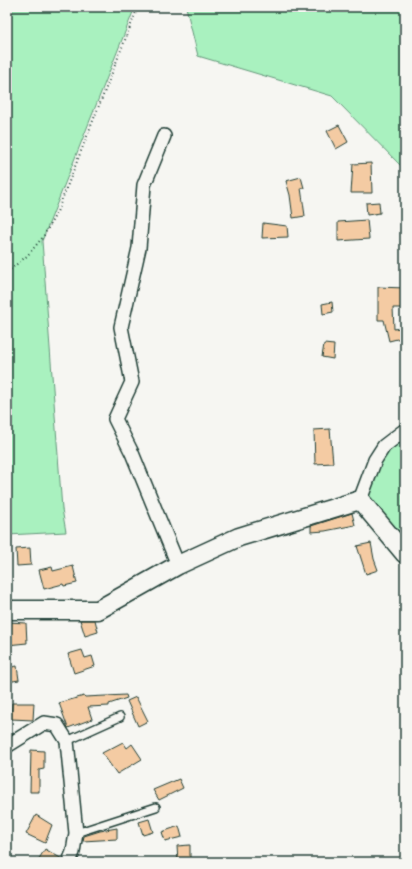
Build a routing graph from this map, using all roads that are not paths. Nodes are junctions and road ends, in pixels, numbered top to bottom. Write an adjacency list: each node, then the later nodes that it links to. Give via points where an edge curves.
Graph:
1 (164, 136): 5 (street, via 144,185 139,248 121,327 132,382 115,419 132,453)
2 (405, 430): 3 (street, via 384,446 375,460)
3 (360, 500): 4 (street); 5 (street, via 239,537)
4 (405, 554)
5 (178, 565): 6 (street, via 98,610)
6 (7, 610)
7 (120, 717): 8 (lane)
8 (67, 741): 9 (street, via 58,725 44,723); 11 (street)
9 (7, 746)
10 (156, 807): 11 (lane)
11 (76, 833): 12 (street)
12 (69, 862)

